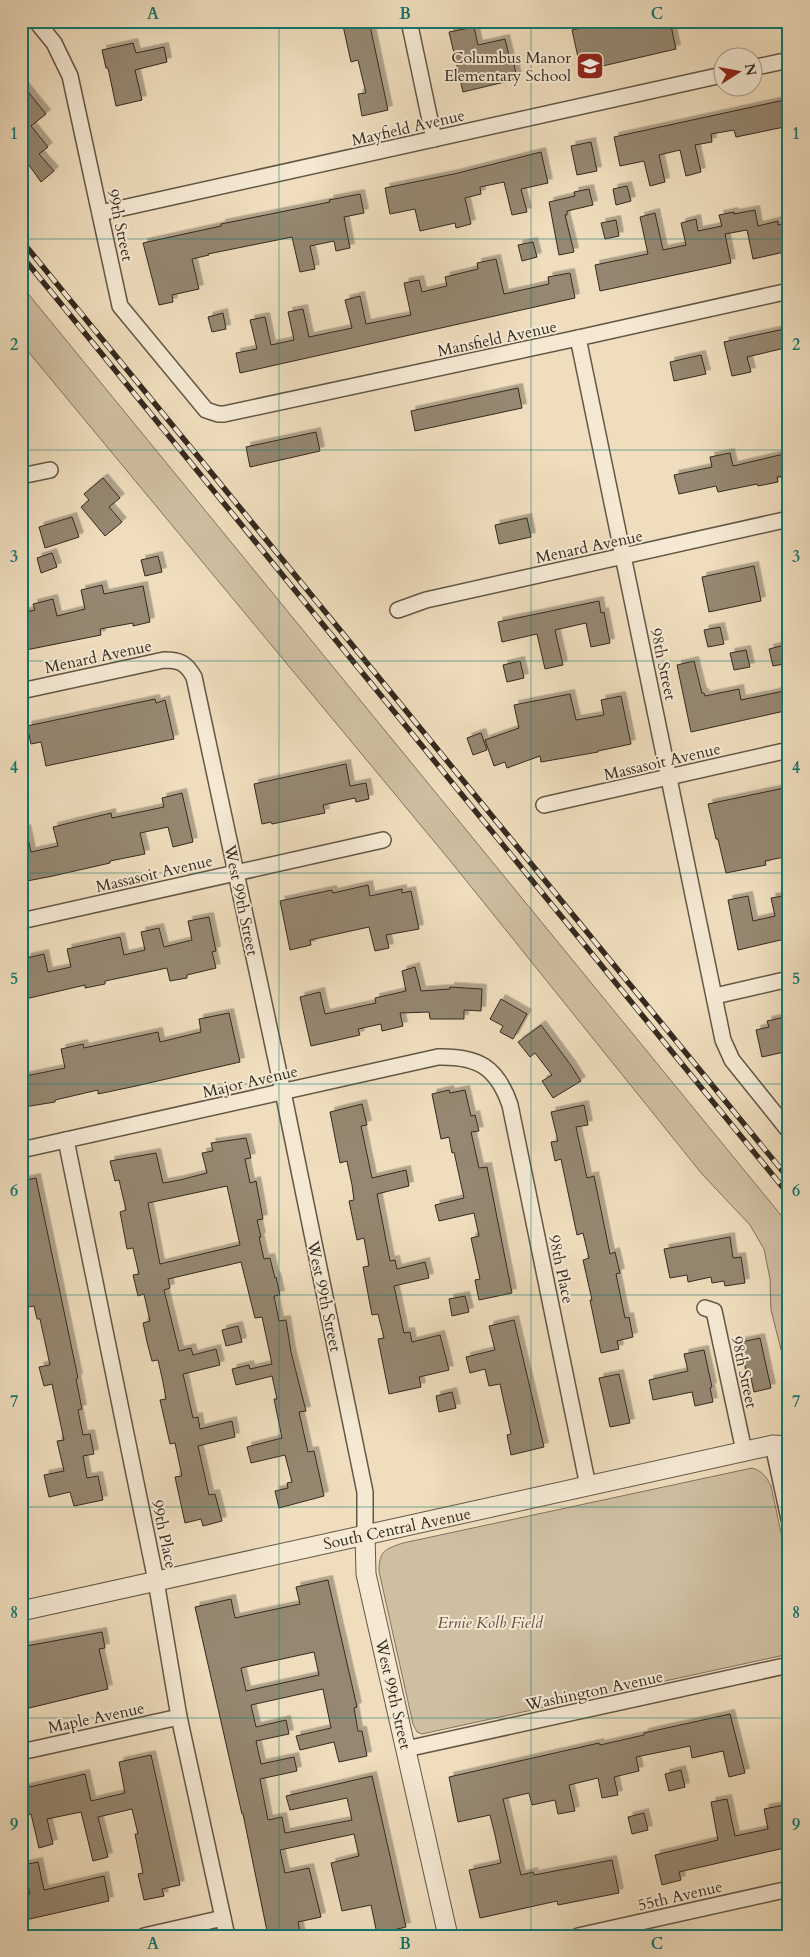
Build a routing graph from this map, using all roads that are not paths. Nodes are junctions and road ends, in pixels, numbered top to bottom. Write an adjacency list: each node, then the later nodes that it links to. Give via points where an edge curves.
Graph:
1 (36, 21): 7 (street, 99th Street, via 54,44 70,76)
2 (409, 21): 6 (street)
3 (789, 60): 4 (street)
4 (762, 66)
5 (712, 77): 6 (street, Mayfield Avenue)
6 (434, 139): 7 (street, Mayfield Avenue)
7 (100, 213): 10 (street, 99th Street, via 120,306 206,410)
8 (789, 291): 9 (street, Mansfield Avenue)
9 (578, 338): 10 (street, Mansfield Avenue, via 224,414); 14 (street, 98th Street)
10 (212, 413)
11 (50, 470): 12 (street)
12 (21, 476)
13 (789, 519): 14 (street, Menard Avenue)
14 (624, 556): 15 (street, Menard Avenue, via 426,600); 19 (street, 98th Street)
15 (398, 610)
16 (182, 662): 17 (street, Menard Avenue, via 153,661); 22 (street, West 99th Street, via 188,667 197,688)
17 (21, 691)
18 (789, 750): 19 (street, Massasoit Avenue)
19 (669, 777): 20 (street, Massasoit Avenue); 25 (street, 98th Street)
20 (544, 805)
21 (383, 840): 22 (street, Massasoit Avenue)
22 (236, 873): 23 (street, Massasoit Avenue); 27 (street, West 99th Street)
23 (21, 921)
24 (789, 979): 25 (street)
25 (715, 996): 28 (street, 98th Street, via 723,1040 732,1060)
26 (486, 1067): 27 (street, Major Avenue, via 468,1059 438,1057); 35 (street, 98th Place, via 497,1076 510,1105)
27 (283, 1092): 29 (street, Major Avenue); 37 (street, West 99th Street, via 365,1492)
28 (789, 1131)
29 (66, 1140): 30 (street, Major Avenue); 38 (street, 99th Place)
30 (21, 1150)
31 (705, 1308): 34 (street, 98th Street, via 714,1311)
32 (789, 1431): 33 (street, South Central Avenue)
33 (781, 1445): 34 (street, South Central Avenue); 36 (street)
34 (744, 1451): 35 (street, South Central Avenue)
35 (588, 1486): 37 (street, South Central Avenue)
36 (789, 1519)
37 (365, 1535): 38 (street, South Central Avenue); 42 (street, West 99th Street, via 366,1574)
38 (156, 1581): 39 (street, South Central Avenue); 41 (street, 99th Place)
39 (21, 1611)
40 (789, 1665): 42 (street, Washington Avenue)
41 (179, 1717): 43 (street, Maple Avenue); 45 (street, 99th Place)
42 (406, 1748): 48 (street, West 99th Street)
43 (21, 1752)
44 (789, 1889): 49 (street, 55th Avenue)
45 (224, 1918): 46 (street); 47 (street, 99th Place)
46 (144, 1936)
47 (228, 1936)
48 (448, 1936)
49 (578, 1936)

